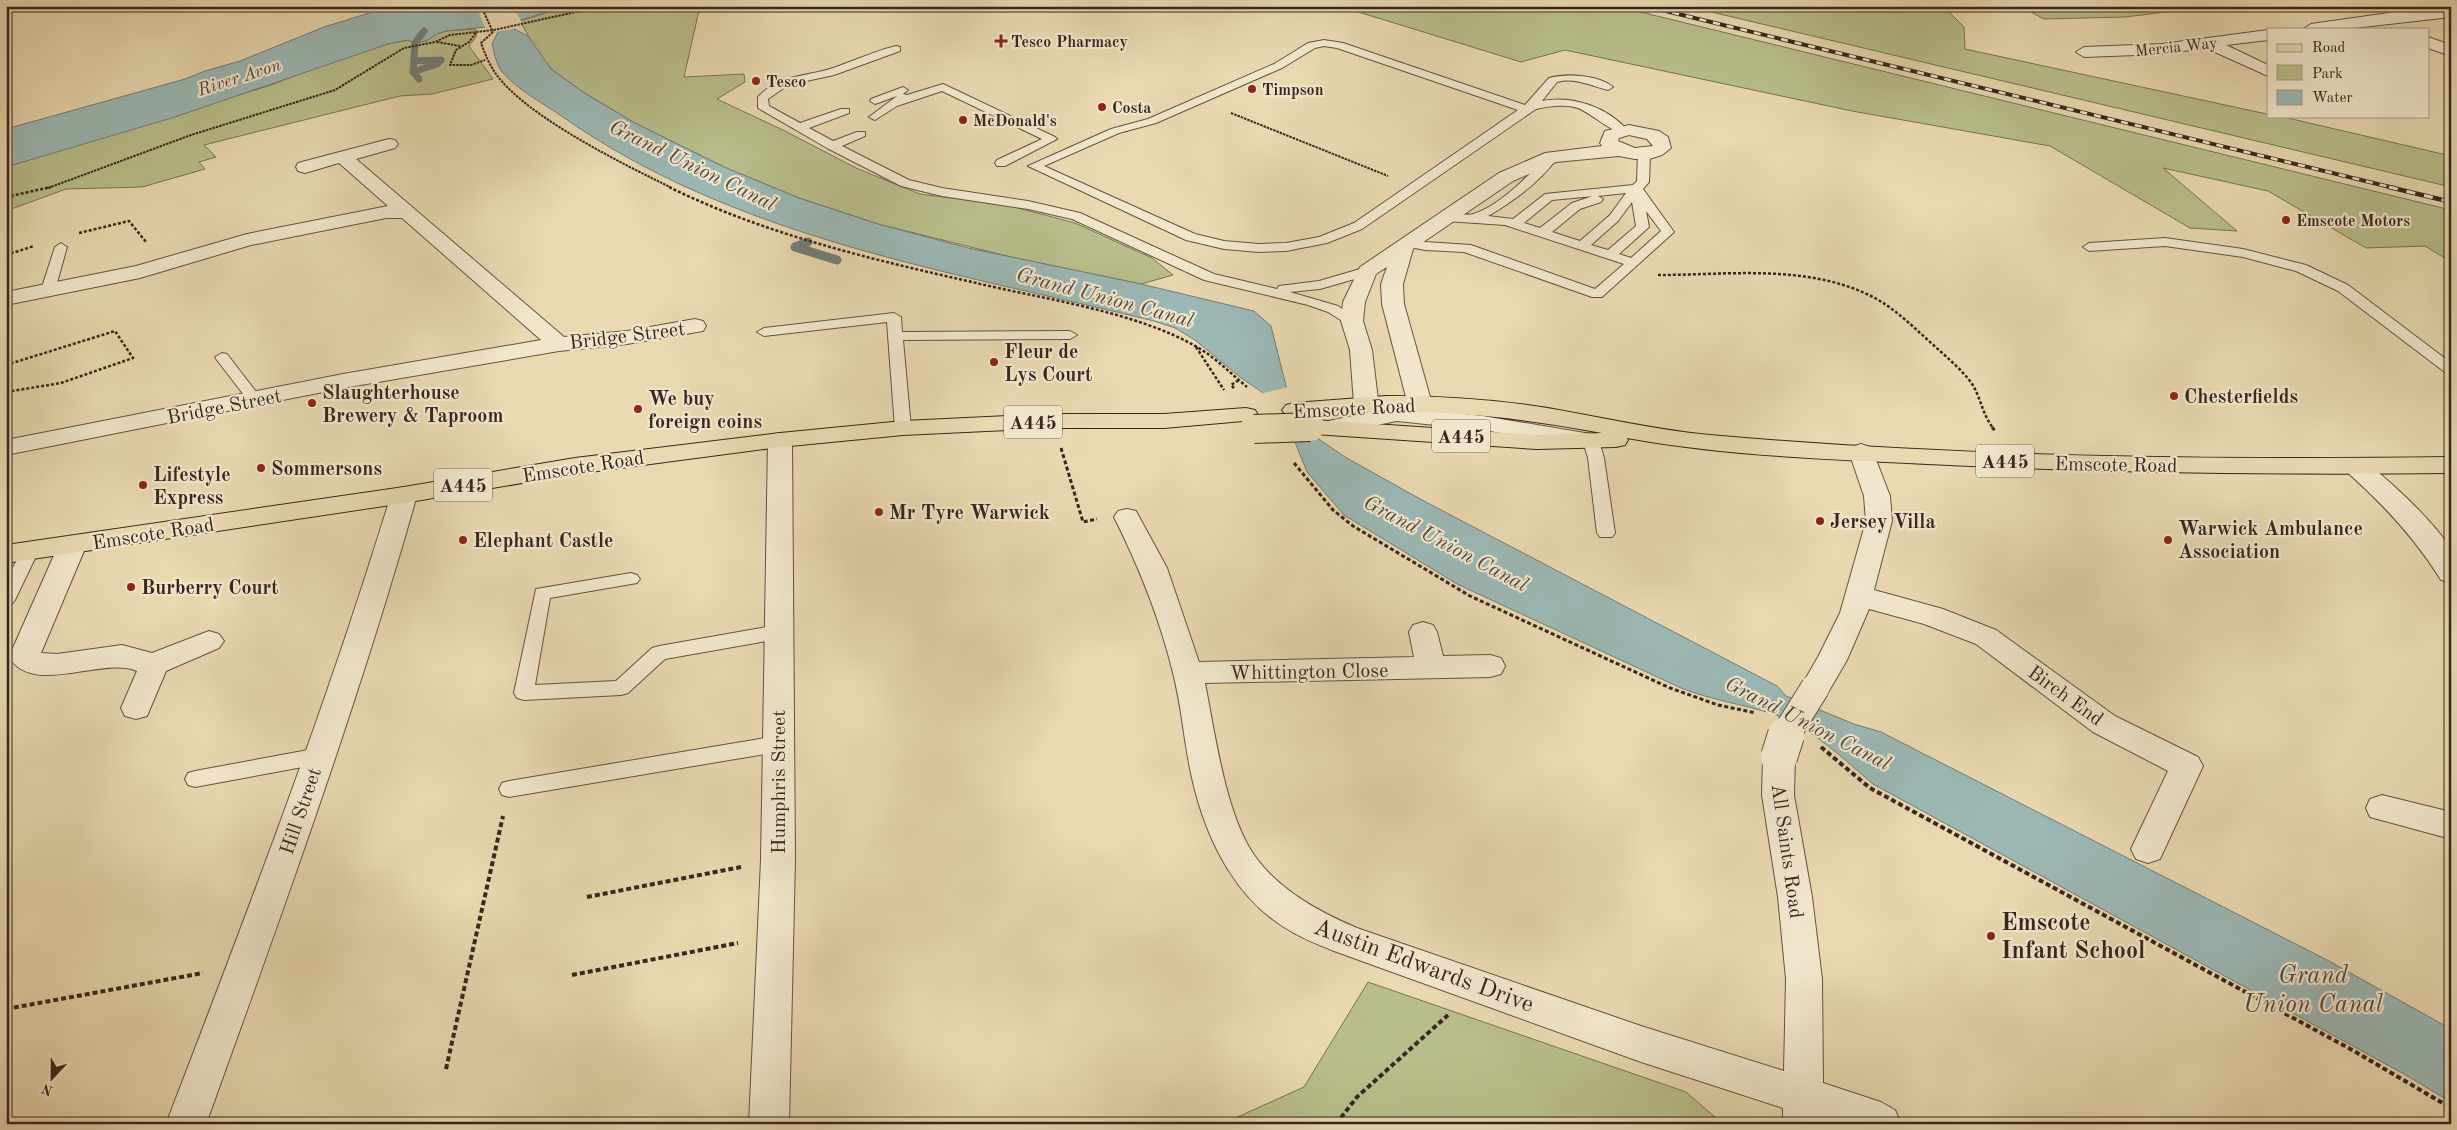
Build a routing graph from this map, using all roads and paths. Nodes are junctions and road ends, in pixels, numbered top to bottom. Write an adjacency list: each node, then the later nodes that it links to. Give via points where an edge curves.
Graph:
1 (481, 6): 16 (path, bridge, via 493,32 481,43)
2 (603, 6): 7 (path)
3 (2451, 12): 4 (street)
4 (2373, 20): 5 (street); 6 (street)
5 (2318, 28)
6 (2393, 28)
7 (476, 33): 9 (path, via 450,36); 12 (path)
8 (2267, 35): 10 (street, Mercia Way)
9 (435, 42): 12 (path); 37 (path, via 404,48 335,90 191,135 43,190)
10 (2208, 43): 15 (street, Mercia Way, via 2133,52); 17 (street)
11 (2430, 43): 14 (street)
12 (461, 46): 16 (path, via 450,65 471,65)
13 (896, 49): 24 (lane, via 828,73 801,77 765,95 762,99 764,108)
14 (2451, 51)
15 (2084, 52)
16 (485, 60): 68 (path, via 500,79 537,112 607,154 704,203 798,236 937,274 1134,320 1176,335 1194,345)
17 (2267, 70)
18 (1608, 87): 20 (lane, via 1580,79 1558,78)
19 (875, 101): 29 (lane, via 930,81 944,82)
20 (1529, 107): 26 (lane, via 1558,102 1596,110); 29 (lane, via 1339,45 1324,43 1312,45 1278,66 1167,115); 29 (lane, via 1358,226 1322,240 1274,248 1224,245 1191,237 1034,166)
21 (845, 111): 24 (lane)
22 (1224, 111): 35 (path)
23 (875, 117): 33 (lane, via 893,104 943,87 1051,139)
24 (798, 128): 28 (lane)
25 (861, 134): 28 (lane)
26 (1618, 139): 30 (street); 32 (street)
27 (389, 144): 31 (street)
28 (831, 146): 56 (lane, via 905,183 1076,216 1210,277)
29 (1080, 146)
30 (1644, 154): 36 (lane, via 1643,182)
31 (343, 157): 34 (street); 38 (street, Bridge Street)
32 (1552, 158): 39 (street, via 1506,177); 40 (lane, via 1537,175 1498,205)
33 (1001, 163)
34 (305, 167)
35 (1388, 176)
36 (1636, 188): 41 (lane, via 1549,197); 42 (lane, via 1576,206); 47 (lane, via 1614,218); 51 (lane, via 1643,227); 53 (lane, via 1668,232)
37 (6, 197)
38 (405, 212): 57 (street, via 386,212 268,235 155,268); 64 (street, Bridge Street)
39 (1446, 217): 40 (lane); 48 (street)
40 (1472, 219): 41 (lane)
41 (1514, 224): 42 (lane)
42 (1542, 233): 47 (lane)
43 (75, 234): 44 (path, via 129,221)
44 (147, 242)
45 (40, 244): 50 (path)
46 (62, 246): 57 (lane)
47 (1582, 246): 51 (lane)
48 (1413, 247): 52 (lane); 53 (lane, via 1466,248 1594,297); 54 (street, via 1380,260); 72 (street, via 1392,284 1393,304)
49 (2089, 247): 67 (lane, via 2165,242 2242,252 2301,268 2342,288)
50 (6, 255)
51 (1610, 255): 53 (lane)
52 (1448, 256)
53 (1634, 263)
54 (1367, 271): 56 (lane, via 1327,284 1296,289); 59 (street, via 1354,302)
55 (1653, 275): 77 (path, via 1789,273 1848,285 1880,300 1921,331 1965,375)
56 (1264, 289): 59 (lane, via 1327,307)
57 (48, 290): 58 (street)
58 (6, 298)
59 (1352, 321): 71 (street, via 1362,350)
60 (695, 326): 64 (street, Bridge Street, via 636,337)
61 (764, 332): 63 (lane, via 894,318)
62 (1070, 335): 63 (lane)
63 (895, 336): 76 (lane)
64 (559, 344): 70 (street, Bridge Street, via 343,381)
65 (222, 357): 70 (lane)
66 (6, 366): 69 (path, via 115,331 133,358 61,383)
67 (2451, 370)
68 (1224, 390)
69 (6, 392)
70 (255, 400): 81 (street, Bridge Street)
71 (1366, 404): 72 (main road, Emscote Road / A445); 73 (street); 75 (main road, Emscote Road / A445)
72 (1420, 404): 73 (street); 78 (main road, Emscote Road / A445, via 1538,414)
73 (1397, 414): 75 (street); 80 (street, via 1492,424)
74 (1052, 421): 75 (main road, Emscote Road / A445, bridge); 76 (main road, Emscote Road / A445); 87 (path, via 1083,522 1115,515)
75 (1317, 421): 80 (main road, Emscote Road / A445, via 1537,442)
76 (903, 428): 79 (main road, Emscote Road / A445)
77 (1993, 428)
78 (1663, 438): 80 (main road, Emscote Road / A445); 82 (main road, Emscote Road / A445)
79 (780, 440): 86 (main road, Emscote Road / A445, via 575,466); 95 (street, Humphris Street)
80 (1591, 441): 88 (lane)
81 (6, 448)
82 (1860, 452): 85 (main road, Emscote Road / A445, via 2018,462); 93 (street, All Saints Road, via 1877,496 1879,513)
83 (1292, 454): 103 (path, via 1304,476 1333,510 1353,526 1470,596 1670,688 1718,705)
84 (2451, 465): 85 (main road, Emscote Road / A445)
85 (2356, 466): 91 (street, via 2410,516)
86 (404, 495): 89 (main road, Emscote Road / A445); 106 (street, Hill Street, via 369,614)
87 (1127, 517): 101 (street, Austin Edwards Drive, via 1153,568)
88 (1606, 533)
89 (72, 546): 90 (main road, Emscote Road / A445); 98 (street, via 24,657 43,666 122,656)
90 (18, 553): 94 (lane)
91 (2451, 572)
92 (631, 579): 95 (lane, via 542,593 524,693 621,688 659,653)
93 (1859, 596): 111 (street, Birch End, via 1933,616 1986,637 2104,724 2187,766); 121 (street, All Saints Road, bridge, via 1846,630 1785,738 1779,757 1778,795 1795,897 1804,980)
94 (6, 600)
95 (778, 632): 105 (street, Humphris Street)
96 (1423, 632): 100 (street)
97 (209, 641): 98 (street)
98 (152, 665): 102 (street, via 151,675)
99 (1490, 666): 100 (street, Whittington Close)
100 (1431, 668): 101 (street, Whittington Close)
101 (1188, 674): 117 (street, Austin Edwards Drive, via 1208,779 1226,834 1245,870 1260,887 1307,923)
102 (136, 708)
103 (1764, 715)
104 (1817, 743): 120 (path, via 1870,788 2354,1051)
105 (776, 744): 108 (lane); 112 (street, Humphris Street)
106 (319, 756): 107 (lane); 115 (street, Hill Street)
107 (195, 779)
108 (509, 789): 119 (path)
109 (2382, 808): 110 (street)
110 (2451, 826)
111 (2148, 849)
112 (778, 860): 113 (path); 114 (street, Humphris Street)
113 (587, 897)
114 (775, 936): 116 (path); 123 (street, Humphris Street)
115 (246, 966): 118 (path); 122 (street, Hill Street)
116 (572, 975)
117 (1482, 987): 121 (street, Austin Edwards Drive, via 1650,1047); 124 (path, via 1357,1097)
118 (7, 1010)
119 (446, 1069)
120 (2451, 1108)
121 (1803, 1109): 125 (street, via 1867,1116)
122 (186, 1124)
123 (769, 1124)
124 (1336, 1124)
125 (1881, 1124)

